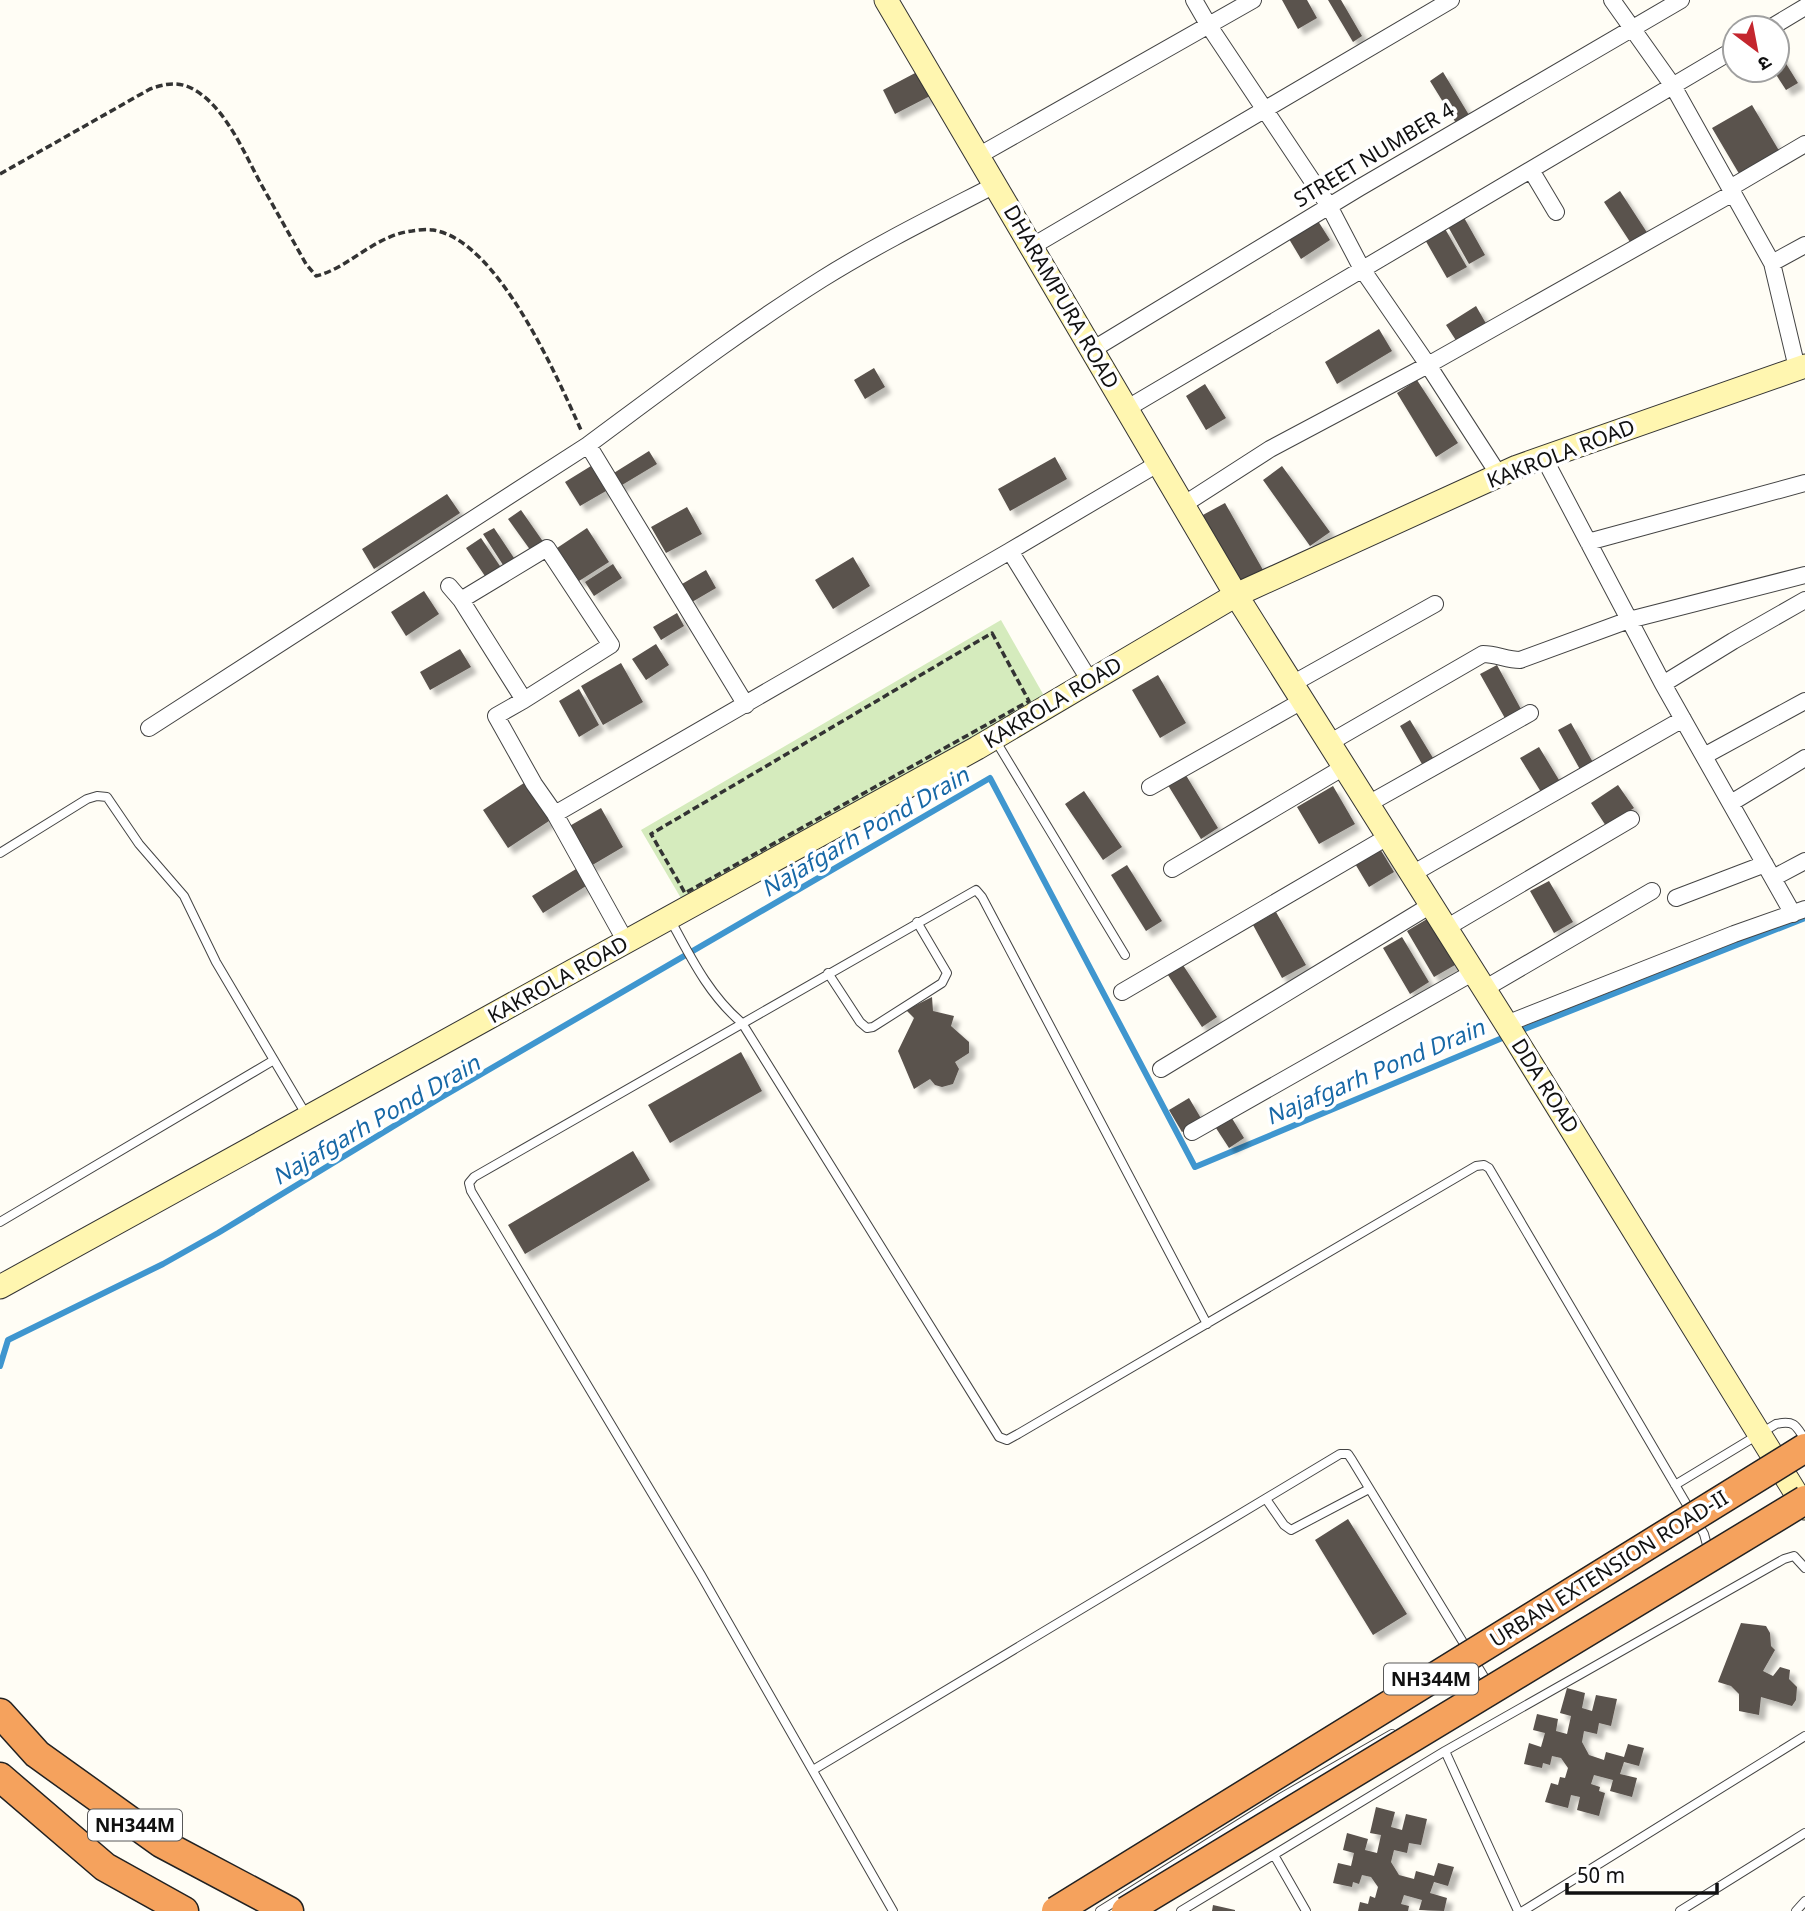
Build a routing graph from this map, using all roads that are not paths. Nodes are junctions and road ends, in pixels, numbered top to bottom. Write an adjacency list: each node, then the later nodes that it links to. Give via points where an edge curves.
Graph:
1 (886, 0): 13 (street, DHARAMPURA ROAD)
2 (1194, 0): 7 (street)
3 (1253, 0): 7 (street)
4 (1451, 0): 11 (street)
5 (1612, 0): 8 (street)
6 (1681, 0): 8 (street, STREET NUMBER 4)
7 (1209, 26): 11 (street); 13 (street)
8 (1631, 28): 10 (street); 17 (street, STREET NUMBER 4)
9 (1721, 57): 10 (street)
10 (1672, 86): 14 (street); 16 (street)
11 (1265, 111): 17 (street); 20 (street)
12 (1805, 144): 16 (street)
13 (978, 156): 15 (street, DHARAMPURA ROAD)
14 (1531, 170): 18 (street); 22 (street)
15 (995, 185): 20 (street, DHARAMPURA ROAD); 27 (street, via 824,278)
16 (1732, 191): 21 (street); 24 (street)
17 (1329, 206): 22 (street); 23 (street, STREET NUMBER 4)
18 (1556, 212)
19 (1805, 245): 21 (street)
20 (1031, 247): 23 (street, DHARAMPURA ROAD)
21 (1772, 263): 25 (street)
22 (1362, 269): 24 (street); 26 (street)
23 (1092, 350): 26 (street, DHARAMPURA ROAD)
24 (1428, 365): 30 (street); 32 (street, via 1270,449)
25 (1801, 367): 28 (street, KAKROLA ROAD)
26 (1126, 409): 29 (street, DHARAMPURA ROAD)
27 (588, 445): 47 (street); 50 (street)
28 (1544, 457): 30 (street, KAKROLA ROAD); 33 (street)
29 (1158, 463): 32 (street, DHARAMPURA ROAD); 34 (street)
30 (1499, 475): 37 (street, KAKROLA ROAD)
31 (1805, 483): 33 (street)
32 (1183, 505): 37 (street, DHARAMPURA ROAD)
33 (1588, 541): 41 (street)
34 (1010, 551): 42 (street); 47 (street)
35 (1805, 575): 41 (street)
36 (449, 586): 38 (street)
37 (1236, 595): 42 (street, KAKROLA ROAD); 44 (street, DDA ROAD)
38 (461, 600): 45 (street); 45 (street, via 547,548 611,645)
39 (1805, 600): 43 (street)
40 (1435, 604): 44 (street)
41 (1629, 620): 43 (street); 52 (street, via 1520,660 1483,654)
42 (1090, 681): 51 (street, KAKROLA ROAD)
43 (1663, 684): 49 (street)
44 (1297, 692): 52 (street, DDA ROAD); 56 (street)
45 (524, 700): 59 (street, via 496,716)
46 (1805, 701): 53 (street)
47 (746, 705): 59 (street)
48 (1530, 713): 58 (street)
49 (1683, 719): 53 (street); 66 (street)
50 (149, 728)
51 (994, 738): 71 (street, KAKROLA ROAD); 75 (lane)
52 (1329, 743): 55 (street, DDA ROAD)
53 (1704, 756): 57 (street)
54 (1805, 758): 57 (street)
55 (1344, 767): 58 (street, DDA ROAD); 64 (street)
56 (1150, 787)
57 (1731, 803): 65 (street)
58 (1368, 804): 61 (street, DDA ROAD)
59 (555, 814): 74 (street)
60 (1631, 820): 73 (street)
61 (1389, 836): 66 (street, DDA ROAD); 78 (street)
62 (0, 853): 81 (lane, via 87,799 107,797 139,844 184,896 216,962)
63 (1805, 861): 65 (street)
64 (1172, 869)
65 (1769, 871): 68 (street); 70 (street)
66 (1412, 874): 69 (street, DDA ROAD)
67 (1652, 891): 77 (street)
68 (1676, 898)
69 (1431, 905): 73 (street, DDA ROAD); 82 (street)
70 (1799, 912): 80 (street, via 1734,934)
71 (670, 918): 74 (street, KAKROLA ROAD); 79 (lane, via 700,975)
72 (917, 922): 76 (lane); 76 (lane, via 946,978 873,1027 860,1022); 87 (lane, via 969,892 976,890 982,897)
73 (1446, 928): 77 (street, DDA ROAD)
74 (626, 942): 83 (street, KAKROLA ROAD)
75 (1125, 955)
76 (828, 973): 79 (lane)
77 (1479, 980): 80 (street, DDA ROAD); 84 (street)
78 (1122, 992)
79 (742, 1023): 87 (lane, via 999,1437 1007,1440); 105 (lane, via 469,1183)
80 (1512, 1034): 88 (street, DDA ROAD)
81 (274, 1060): 83 (lane); 85 (lane)
82 (1161, 1069)
83 (308, 1118): 86 (street, KAKROLA ROAD)
84 (1192, 1132)
85 (0, 1222)
86 (0, 1287)
87 (1207, 1324): 91 (lane, via 1483,1164)
88 (1759, 1433): 89 (lane, via 1787,1422 1796,1426); 91 (lane); 95 (street, DDA ROAD)
89 (1805, 1440)
90 (1805, 1448): 113 (highway, URBAN EXTENSION ROAD-II / NH344M, bridge)
91 (1675, 1485): 97 (lane, via 1704,1534 1704,1556)
92 (1369, 1489): 93 (lane, via 1291,1530); 93 (lane, via 1348,1454 1340,1454); 99 (lane)
93 (1266, 1499): 105 (lane)
94 (1805, 1500): 115 (highway, URBAN EXTENSION ROAD-II / NH344M, bridge)
95 (1805, 1508)
96 (1805, 1568): 104 (lane, via 1794,1556 1784,1559)
97 (1534, 1653)
98 (1498, 1673): 99 (lane)
99 (1486, 1680): 100 (lane)
100 (1474, 1687)
101 (0, 1713): 111 (highway, NH344M, via 37,1754 161,1843)
102 (1402, 1728): 114 (lane)
103 (1805, 1736): 118 (lane)
104 (1445, 1751): 108 (lane); 118 (lane)
105 (813, 1770): 112 (lane)
106 (0, 1777): 110 (highway, NH344M, via 105,1867)
107 (1805, 1833): 119 (lane)
108 (1273, 1855): 116 (lane); 117 (lane)
109 (1805, 1901): 120 (lane)
110 (184, 1911)
111 (289, 1911)
112 (893, 1911)
113 (1056, 1911)
114 (1100, 1911)
115 (1126, 1911)
116 (1181, 1911)
117 (1306, 1911)
118 (1521, 1911)
119 (1681, 1911)
120 (1796, 1911)

